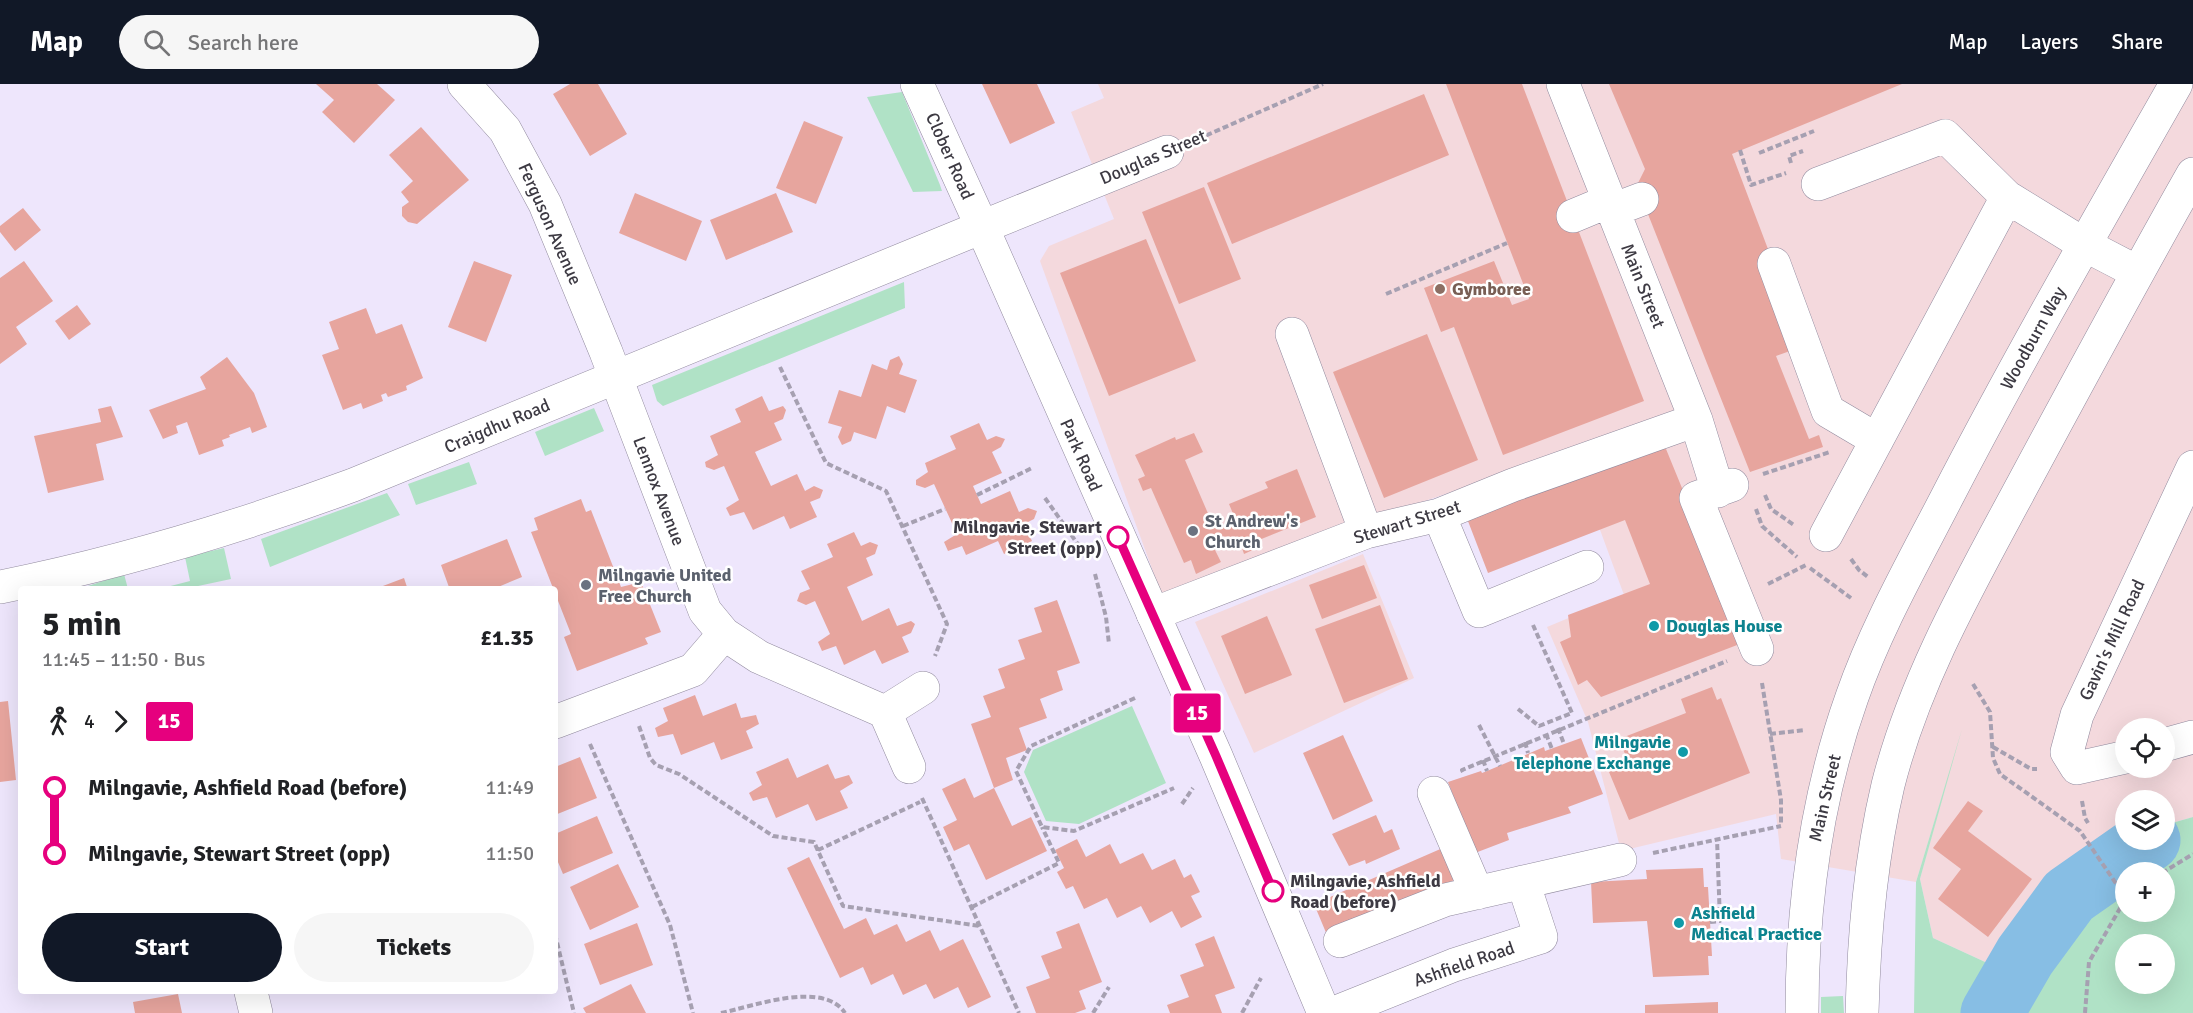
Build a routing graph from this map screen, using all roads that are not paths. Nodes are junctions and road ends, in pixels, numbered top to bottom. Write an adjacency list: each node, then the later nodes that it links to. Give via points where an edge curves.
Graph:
1 (464, 84): 16 (main road, Ferguson Avenue, via 505,130 545,204)
2 (917, 84): 11 (main road, Clober Road)
3 (1563, 84): 9 (main road, Main Street)
4 (2176, 84): 12 (main road, Woodburn Way)
5 (1167, 152): 11 (main road, Douglas Street)
6 (2193, 174): 14 (main road)
7 (1818, 184): 8 (main road, via 1945,136)
8 (2007, 197): 12 (main road); 18 (main road)
9 (1621, 204): 10 (main road); 17 (main road, Main Street)
10 (1573, 216)
11 (982, 228): 16 (main road, Craigdhu Road); 27 (main road, Park Road)
12 (2085, 245): 14 (main road); 26 (main road, Woodburn Way, via 1988,418)
13 (1774, 264): 18 (main road, via 1828,411)
14 (2137, 272): 47 (main road, via 1955,611 1908,721 1889,784 1868,896)
15 (1292, 334): 21 (main road)
16 (615, 377): 24 (main road, Craigdhu Road, via 294,507); 28 (main road, Lennox Avenue, via 705,611)
17 (1696, 420): 20 (main road, Stewart Street); 29 (main road, Main Street, via 1740,488 1696,498)
18 (1877, 440): 22 (main road)
19 (2193, 468): 35 (main road, Gavin's Mill Road, via 2077,715 2067,752 2077,768)
20 (1439, 515): 21 (main road, Stewart Street); 23 (main road, via 1479,611)
21 (1366, 532): 27 (main road, Stewart Street)
22 (1827, 535)
23 (1587, 567)
24 (42, 584): 25 (main road, Craigdhu Road)
25 (0, 587)
26 (1897, 595): 46 (main road, Main Street, via 1853,694 1827,784 1808,890)
27 (1153, 614): 44 (main road, Park Road)
28 (724, 634): 31 (main road, Lennox Avenue, via 759,657); 32 (main road, via 693,670)
29 (1757, 649)
30 (923, 688): 31 (main road)
31 (885, 712): 36 (main road)
32 (566, 718)
33 (2193, 737): 34 (main road)
34 (2175, 742)
35 (2115, 759)
36 (909, 767)
37 (1434, 793): 40 (main road, via 1437,833)
38 (1620, 860): 39 (main road)
39 (1523, 882): 40 (main road); 45 (main road, Ashfield Road, via 1541,937 1454,965)
40 (1477, 893): 41 (main road, via 1446,900)
41 (1340, 941)
42 (251, 994): 43 (main road)
43 (256, 1013)
44 (1324, 1013)
45 (1334, 1013)
46 (1802, 1013)
47 (1862, 1013)

